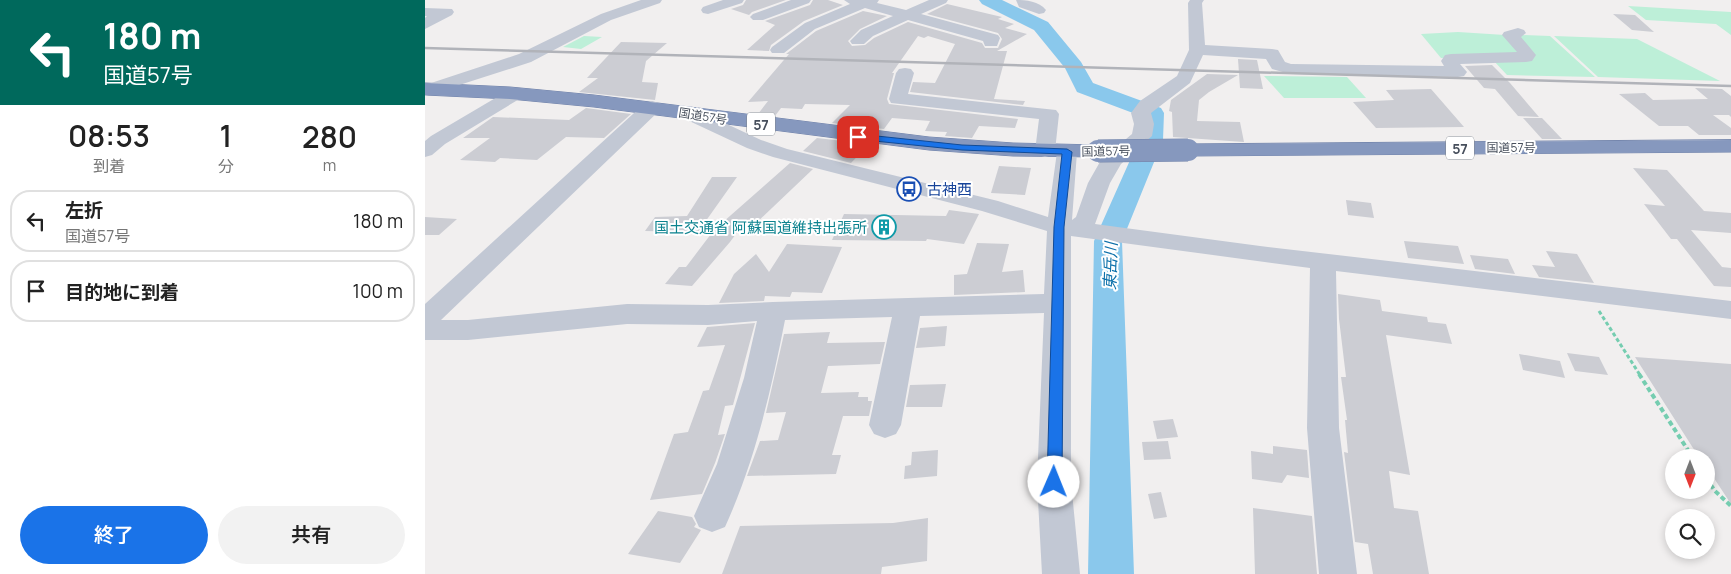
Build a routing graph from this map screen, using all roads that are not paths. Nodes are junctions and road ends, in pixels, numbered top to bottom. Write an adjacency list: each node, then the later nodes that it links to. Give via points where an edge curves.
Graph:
1 (655, 0): 8 (street)
2 (737, 0): 9 (street)
3 (805, 0): 13 (street)
4 (941, 0): 12 (street)
5 (1023, 0): 10 (street, via 1024,4)
6 (1197, 0): 21 (street)
7 (863, 1): 12 (street); 20 (street, via 810,26)
8 (617, 6): 23 (street, via 525,58)
9 (708, 10)
10 (1039, 10)
11 (425, 12): 14 (street, via 447,12)
12 (907, 15): 15 (street); 19 (street, via 992,38)
13 (758, 17)
14 (425, 24)
15 (877, 28): 17 (street); 18 (street)
16 (1518, 33): 21 (street, via 1510,35 1528,55 1526,57 1451,59 1449,61 1458,72 1290,70 1278,65 1272,54)
17 (899, 34)
18 (858, 41)
19 (991, 43)
20 (777, 50)
21 (1197, 50): 32 (street, via 1185,79 1144,109 1142,136 1112,160 1099,183 1086,220)
22 (905, 73): 31 (street, via 898,99 1049,114)
23 (426, 90): 24 (highway, 国道57号 / 57)
24 (515, 94): 25 (highway, 国道57号 / 57); 30 (street)
25 (652, 107): 26 (highway, 国道57号 / 57); 38 (street)
26 (693, 115): 27 (highway, 国道57号 / 57); 28 (street)
27 (781, 127): 28 (street, via 760,133); 31 (highway, 国道57号 / 57, via 962,147)
28 (754, 144): 32 (street)
29 (1731, 146): 31 (highway, 国道57号 / 57, bridge)
30 (425, 151)
31 (1056, 151): 32 (street)
32 (1073, 229): 33 (street); 34 (street)
33 (1323, 261): 36 (street); 43 (street, via 1323,428)
34 (1058, 303): 35 (street); 42 (street, via 1054,482)
35 (908, 307): 37 (street); 40 (street)
36 (1731, 310)
37 (773, 311): 39 (street, via 708,315 627,314 468,330); 41 (street, via 759,378 734,464)
38 (425, 318)
39 (425, 330)
40 (885, 425)
41 (712, 516)
42 (1061, 574)
43 (1339, 574)

